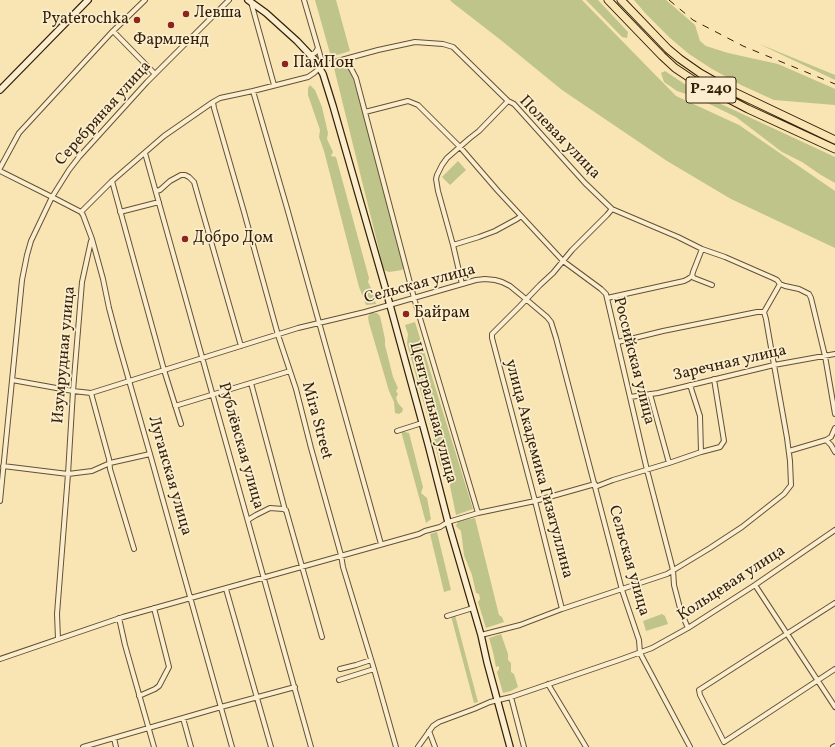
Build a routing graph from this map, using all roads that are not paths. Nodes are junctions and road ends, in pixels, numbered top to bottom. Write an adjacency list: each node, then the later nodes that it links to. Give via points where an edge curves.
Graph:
1 (88, 0): 15 (street)
2 (145, 0): 8 (street)
3 (229, 0): 13 (street, Серебряная улица)
4 (304, 0): 9 (street)
5 (608, 0): 22 (highway, Р-240, via 662,56 690,78 734,102)
6 (621, 0): 20 (highway, Р-240, via 680,59 695,70 730,90)
7 (249, 1): 10 (street, Центральная улица, via 279,24); 14 (street)
8 (113, 31): 13 (street); 24 (street, via 19,134)
9 (318, 48): 10 (street); 12 (street)
10 (310, 55): 12 (street, Центральная улица)
11 (346, 59): 12 (street, Полевая улица); 17 (street, Полевая улица, via 416,42 443,44 453,47); 19 (street, via 356,78)
12 (321, 67): 14 (street, Полевая улица, via 308,77); 45 (street, Центральная улица)
13 (155, 74): 28 (street, Серебряная улица, via 79,157)
14 (274, 85): 16 (street, Полевая улица)
15 (0, 90)
16 (253, 91): 18 (street, Полевая улица, via 220,98); 47 (street)
17 (508, 101): 21 (street); 30 (street, Полевая улица, via 514,104)
18 (213, 102): 23 (street, Полевая улица); 48 (street, Mira Street)
19 (365, 112): 21 (street, Российская улица, via 408,101 418,105); 42 (street)
20 (835, 140)
21 (460, 148): 33 (street, Российская улица); 35 (street, via 447,158 436,179)
22 (835, 149)
23 (145, 152): 26 (street, Полевая улица); 27 (street, Рублёвская улица)
24 (0, 168)
25 (0, 171): 28 (street)
26 (112, 181): 31 (street, Полевая улица); 32 (street)
27 (156, 191): 29 (street, Рублёвская улица); 50 (street, via 181,175 194,182)
28 (52, 197): 31 (street); 58 (street, Серебряная улица, via 27,255)
29 (159, 202): 32 (street); 53 (street, Рублёвская улица)
30 (612, 209): 36 (street, Полевая улица); 37 (street)
31 (81, 212): 34 (street, Луганская улица)
32 (120, 212): 55 (street)
33 (521, 216): 35 (street, via 495,231); 37 (street, Российская улица)
34 (92, 239): 59 (street, Луганская улица); 62 (street, Изумрудная улица, via 82,282)
35 (453, 245): 39 (street)
36 (702, 249): 38 (street); 40 (street, Полевая улица, via 773,278)
37 (563, 261): 43 (street, Российская улица, via 601,289); 44 (street)
38 (692, 276): 41 (street); 43 (street, via 684,281)
39 (462, 284): 42 (street, Сельская улица); 44 (street, Сельская улица, via 476,280 495,280 510,286)
40 (780, 284): 46 (street); 52 (street, Полевая улица, via 809,294)
41 (712, 285)
42 (414, 298): 45 (street, Сельская улица); 87 (street)
43 (607, 298): 49 (street, Российская улица)
44 (526, 299): 83 (street, Сельская улица, via 551,322); 85 (street, улица Академика Гизатуллина, via 492,334 492,338)
45 (390, 304): 47 (street, Сельская улица); 69 (street, Центральная улица)
46 (764, 312): 49 (street); 54 (street)
47 (318, 323): 48 (street, Сельская улица); 91 (street)
48 (278, 334): 50 (street, Сельская улица); 56 (street, Mira Street)
49 (618, 342): 66 (street, Российская улица)
50 (241, 346): 53 (street, Сельская улица)
51 (835, 354): 52 (street, Заречная улица)
52 (825, 356): 54 (street, Заречная улица); 68 (street)
53 (202, 358): 55 (street, Сельская улица); 65 (street, Рублёвская улица)
54 (774, 365): 57 (street, Заречная улица); 74 (street)
55 (164, 370): 59 (street, Сельская улица); 67 (street)
56 (290, 371): 60 (street); 93 (street, Mira Street)
57 (714, 379): 61 (street, Заречная улица); 75 (street, via 724,441 720,447)
58 (12, 380): 62 (street, Сельская улица); 80 (street, Серебряная улица)
59 (129, 381): 63 (street, Сельская улица); 77 (street, Луганская улица)
60 (251, 383): 65 (street); 86 (street)
61 (690, 385): 64 (street, Заречная улица); 75 (street, via 700,416)
62 (73, 391): 63 (street, Сельская улица); 82 (street, Изумрудная улица)
63 (91, 393): 78 (street)
64 (650, 394): 66 (street, Заречная улица); 79 (street)
65 (213, 395): 67 (street); 88 (street, Рублёвская улица)
66 (630, 397): 81 (street, Российская улица)
67 (175, 406): 70 (street)
68 (835, 414)
69 (422, 423): 72 (street); 89 (street, Центральная улица)
70 (181, 424)
71 (835, 428): 73 (street, via 831,437)
72 (397, 431)
73 (826, 440): 74 (street); 76 (street)
74 (789, 451): 95 (street, via 791,486 784,494 742,527)
75 (701, 452): 79 (street)
76 (835, 452)
77 (150, 454): 78 (street); 100 (street, Луганская улица)
78 (110, 463): 82 (street, via 92,471); 92 (street)
79 (669, 464): 81 (street)
80 (4, 466): 82 (street); 84 (street, Серебряная улица)
81 (647, 470): 83 (street); 95 (street, Российская улица)
82 (68, 474): 111 (street, Изумрудная улица, via 57,614)
83 (595, 486): 85 (street); 99 (street, Сельская улица)
84 (0, 501)
85 (536, 501): 87 (street); 104 (street, улица Академика Гизатуллина)
86 (286, 510): 88 (street, via 270,508); 94 (street)
87 (478, 513): 89 (street)
88 (248, 520): 96 (street, Рублёвская улица)
89 (448, 522): 91 (street, via 419,534); 103 (street, Центральная улица)
90 (835, 530): 97 (street, Кольцевая улица)
91 (381, 544): 93 (street)
92 (134, 549)
93 (342, 555): 94 (street); 114 (street, Mira Street)
94 (303, 567): 96 (street); 110 (street)
95 (673, 570): 99 (street); 107 (street, Российская улица, via 674,585)
96 (265, 578): 98 (street); 121 (street, Рублёвская улица)
97 (755, 585): 107 (street, Кольцевая улица); 108 (street)
98 (226, 588): 100 (street); 123 (street)
99 (622, 590): 104 (street); 112 (street, Сельская улица, via 639,640)
100 (190, 598): 102 (street); 126 (street, Луганская улица)
101 (835, 603): 108 (street)
102 (154, 608): 106 (street); 122 (street, via 169,667 159,686)
103 (473, 608): 105 (street); 109 (street, Центральная улица)
104 (562, 610): 109 (street)
105 (447, 616)
106 (119, 618): 111 (street); 122 (street)
107 (688, 628): 112 (street, Кольцевая улица)
108 (787, 634): 119 (street); 119 (street, via 700,690 700,695 724,742)
109 (481, 635): 125 (street, Центральная улица)
110 (322, 637)
111 (58, 639): 113 (street)
112 (640, 653): 120 (street, Кольцевая улица); 145 (street, Сельская улица)
113 (0, 659)
114 (371, 660): 115 (street); 116 (street, Mira Street)
115 (340, 669)
116 (374, 669): 118 (street); 139 (street, Mira Street)
117 (835, 669): 119 (street)
118 (339, 680)
119 (818, 680): 127 (street)
120 (548, 684): 124 (street, Кольцевая улица); 144 (street)
121 (295, 687): 123 (street); 138 (street, Рублёвская улица)
122 (139, 696): 129 (street)
123 (257, 697): 126 (street); 137 (street)
124 (511, 697): 125 (street, Кольцевая улица); 143 (street)
125 (498, 700): 130 (street, Кольцевая улица, via 438,722); 142 (street, Центральная улица)
126 (221, 707): 128 (street); 136 (street, Луганская улица)
127 (835, 708)
128 (183, 718): 129 (street); 135 (street)
129 (149, 728): 131 (street); 134 (street)
130 (429, 731): 140 (street, Кольцевая улица); 141 (street)
131 (114, 738): 132 (street); 133 (street)
132 (84, 747)
133 (116, 747)
134 (154, 747)
135 (191, 747)
136 (232, 747)
137 (271, 747)
138 (311, 747)
139 (396, 747)
140 (418, 747)
141 (435, 747)
142 (510, 747)
143 (524, 747)
144 (586, 747)
145 (690, 747)

